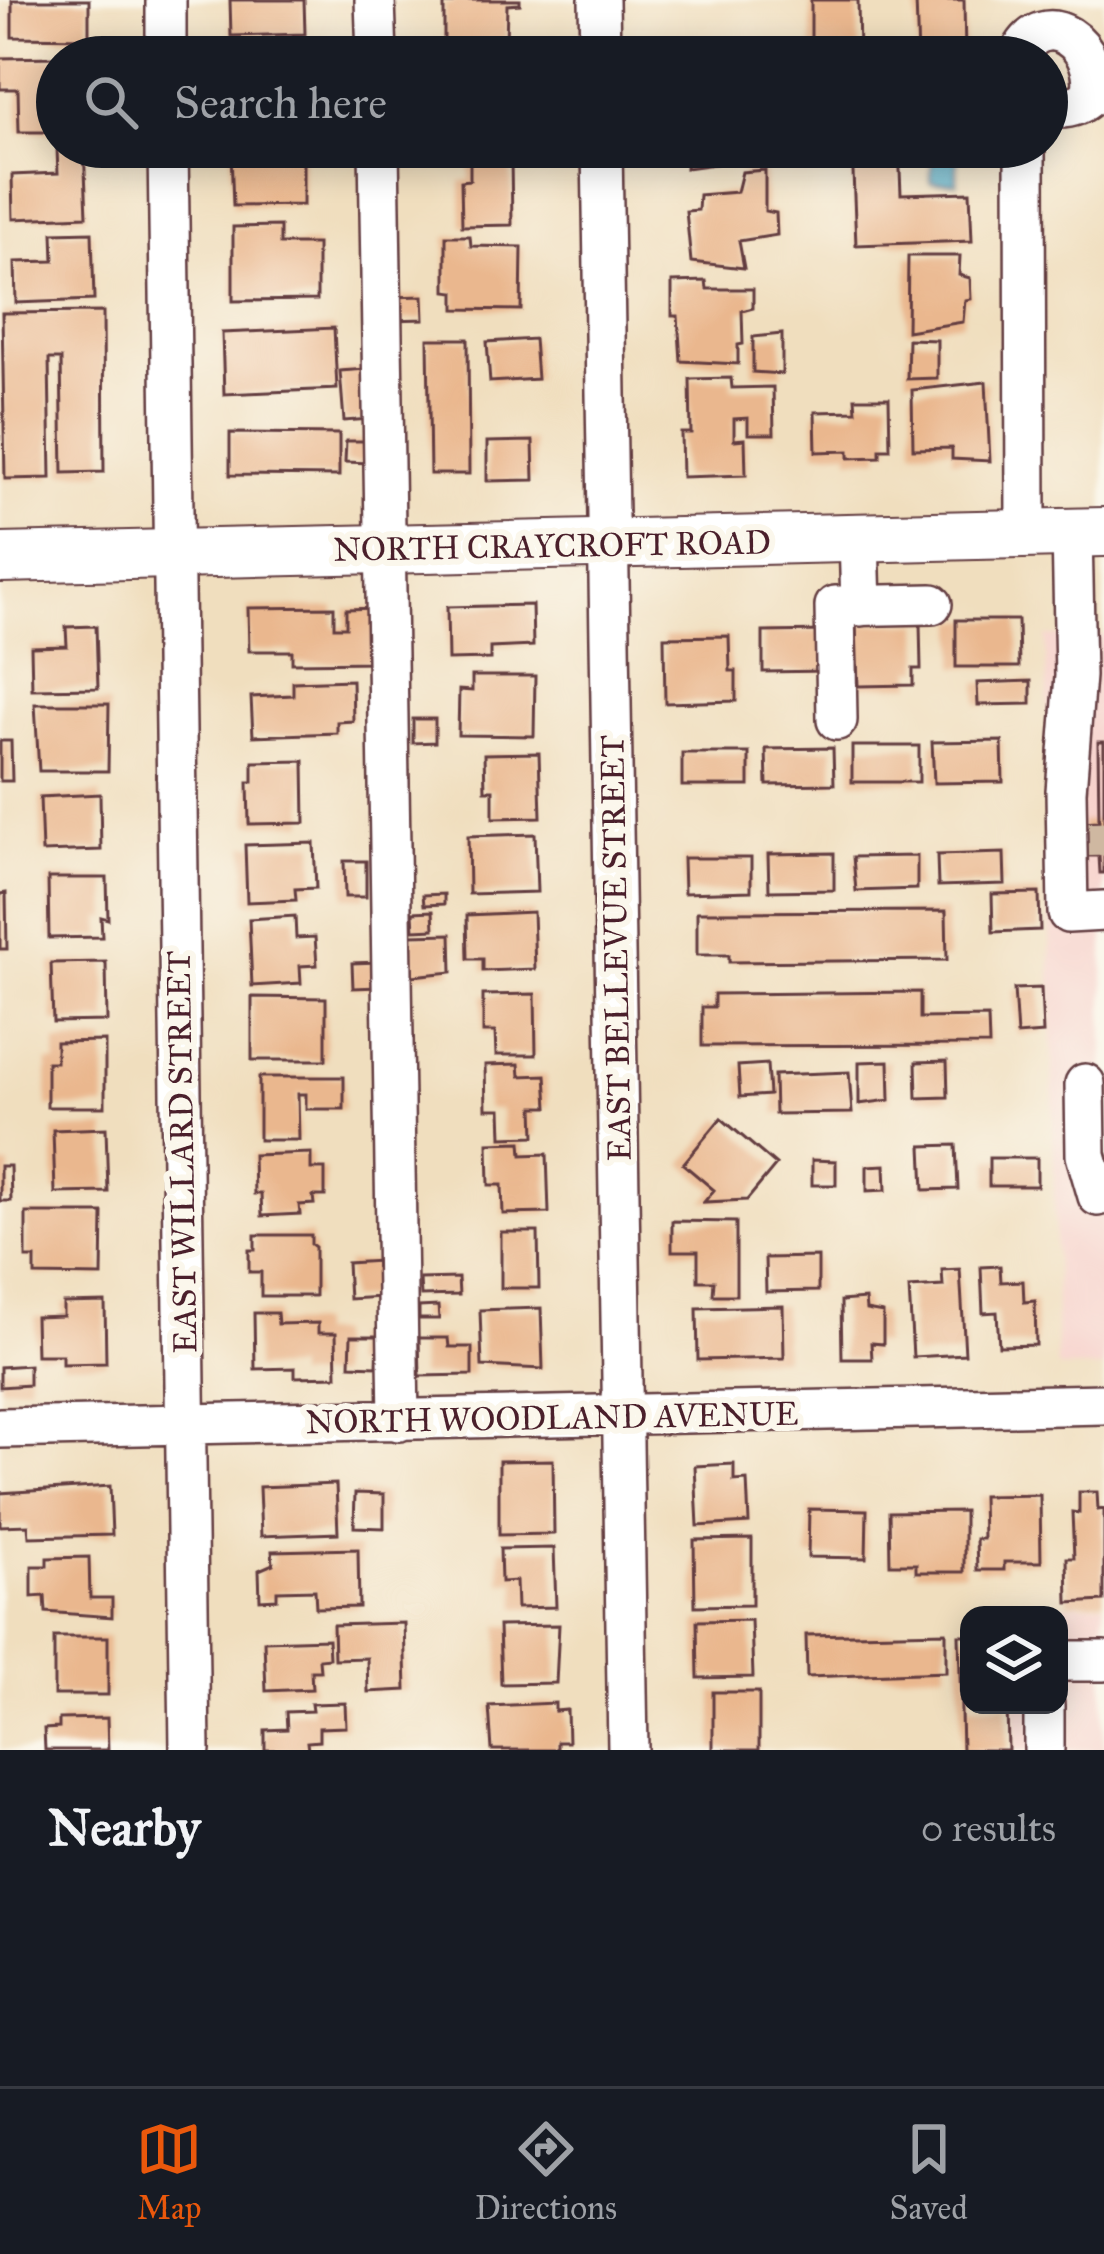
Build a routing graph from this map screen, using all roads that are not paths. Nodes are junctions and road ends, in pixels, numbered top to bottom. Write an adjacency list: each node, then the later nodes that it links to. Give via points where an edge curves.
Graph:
1 (166, 0): 4 (street)
2 (375, 0): 5 (street)
3 (599, 0): 6 (street)
4 (166, 36)
5 (376, 36)
6 (600, 36)
7 (1032, 36): 8 (street, via 1050,25 1075,26 1095,42 1102,71 1094,93)
8 (1068, 106)
9 (168, 168): 17 (street, EAST WILLARD STREET)
10 (379, 168): 16 (street)
11 (602, 168): 15 (street, EAST BELLEVUE STREET)
12 (1027, 168): 13 (street)
13 (1067, 533): 14 (main road, NORTH CRAYCROFT ROAD); 21 (street)
14 (859, 538): 15 (main road, NORTH CRAYCROFT ROAD); 20 (street)
15 (608, 543): 16 (main road, NORTH CRAYCROFT ROAD); 28 (street, EAST BELLEVUE STREET)
16 (388, 549): 17 (main road, NORTH CRAYCROFT ROAD); 29 (street)
17 (173, 554): 18 (main road, NORTH CRAYCROFT ROAD); 30 (street, EAST WILLARD STREET)
18 (0, 558)
19 (932, 604): 20 (street)
20 (861, 606): 22 (street, via 835,606)
21 (1075, 676): 23 (street); 24 (street, via 1068,913)
22 (837, 720)
23 (1095, 856)
24 (1104, 911)
25 (1084, 1084): 26 (street, via 1086,1155)
26 (1099, 1196)
27 (1104, 1404): 28 (street, NORTH WOODLAND AVENUE)
28 (622, 1415): 29 (street, NORTH WOODLAND AVENUE); 37 (street, EAST BELLEVUE STREET)
29 (399, 1421): 30 (street, NORTH WOODLAND AVENUE)
30 (184, 1427): 31 (street, NORTH WOODLAND AVENUE); 36 (street, EAST WILLARD STREET)
31 (0, 1428)
32 (1068, 1661): 33 (street)
33 (1104, 1661)
34 (1044, 1714): 35 (street)
35 (1044, 1749)
36 (190, 1750)
37 (628, 1750)

